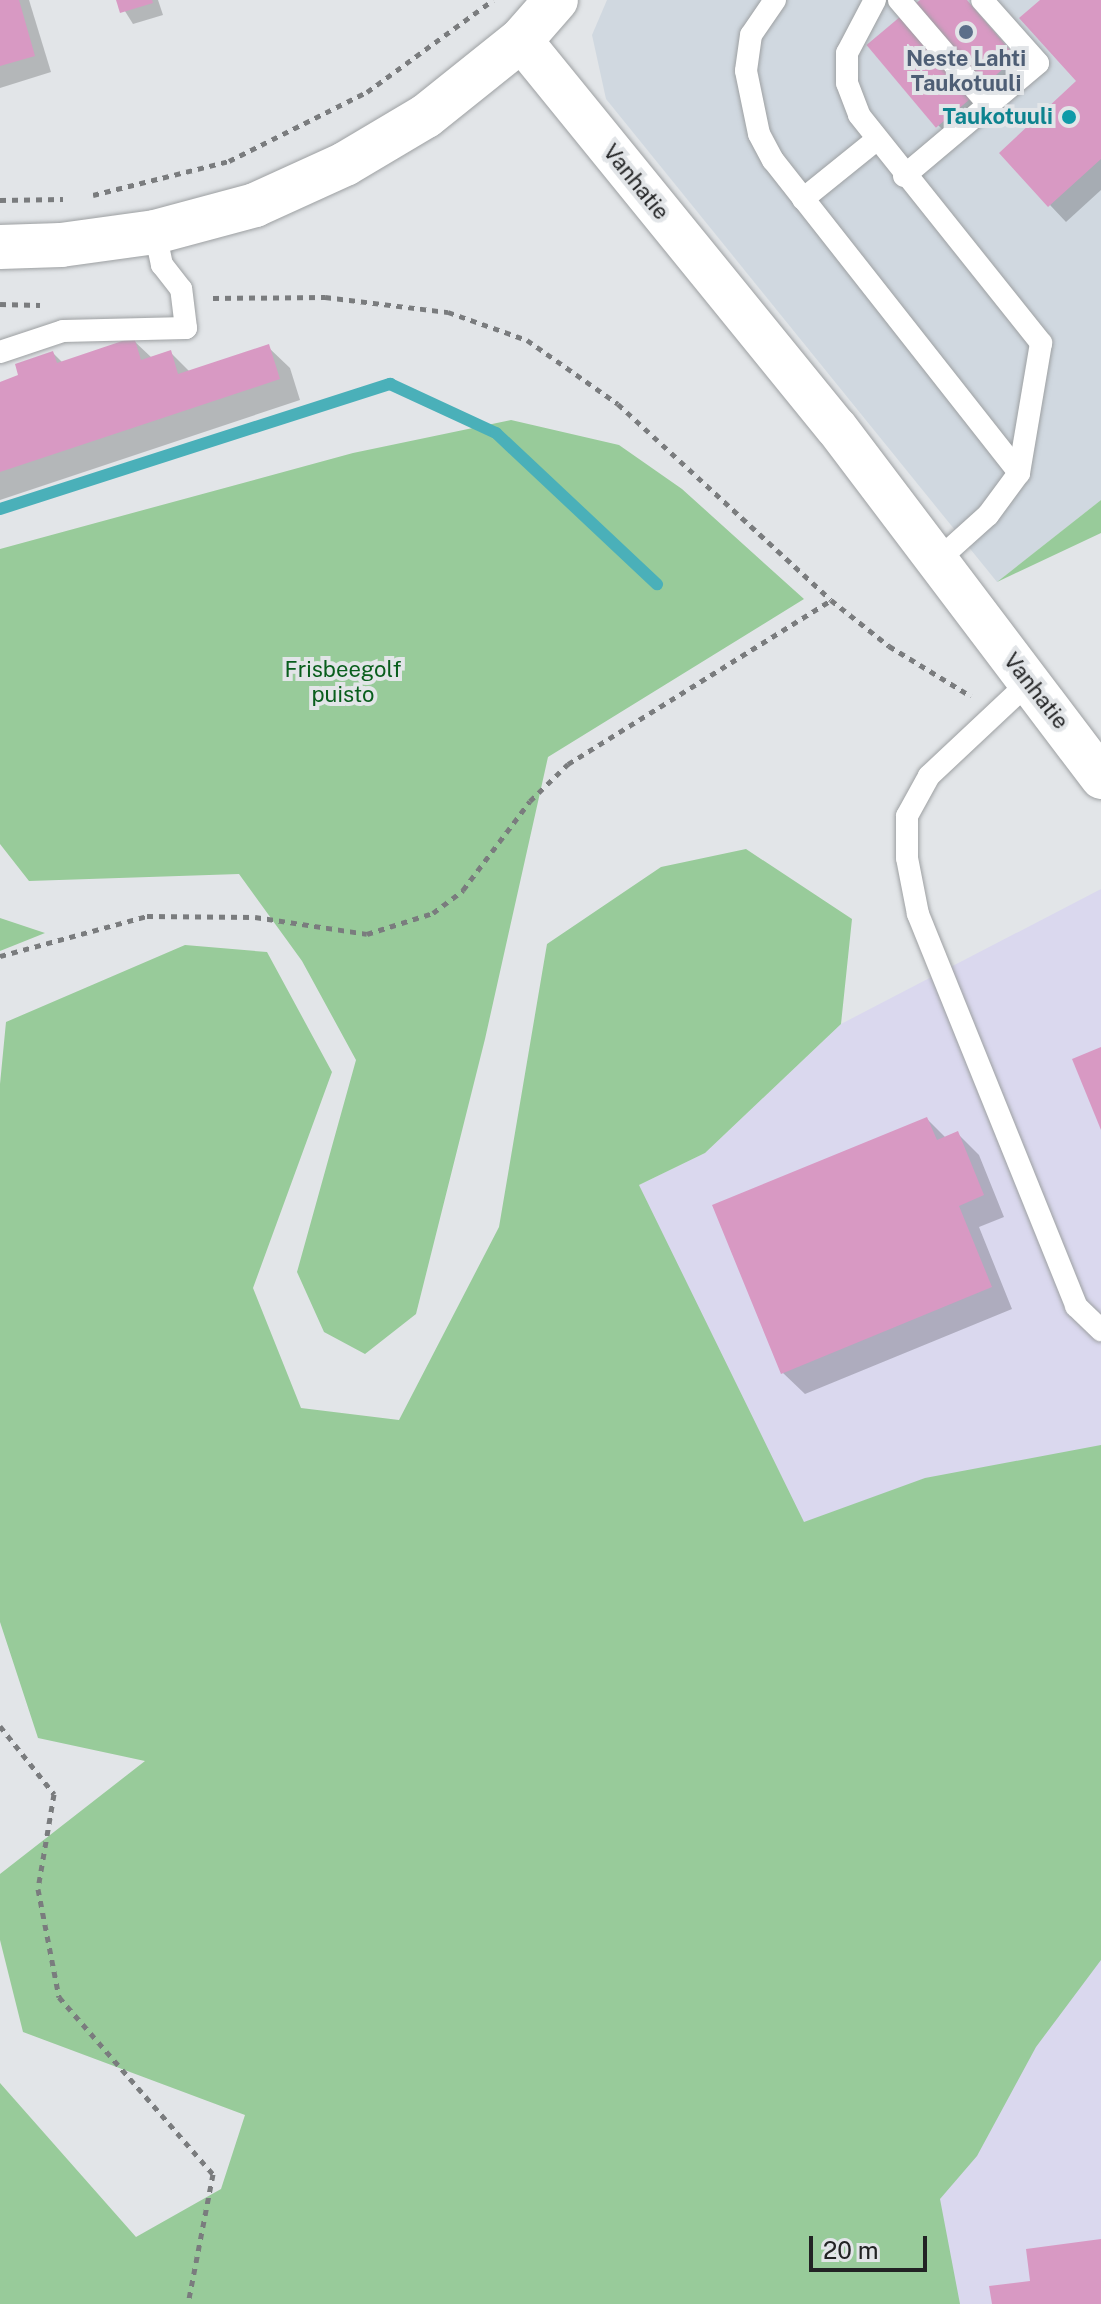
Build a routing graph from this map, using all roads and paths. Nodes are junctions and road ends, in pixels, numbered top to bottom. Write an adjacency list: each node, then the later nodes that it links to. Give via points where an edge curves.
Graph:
1 (493, 0): 11 (path, via 367,92 229,161)
2 (556, 0): 7 (street)
3 (775, 0): 13 (lane, via 751,35 749,93 766,147)
4 (875, 0): 9 (lane, via 847,53 847,83)
5 (899, 0): 8 (lane)
6 (982, 0): 8 (lane, via 1038,63)
7 (521, 40): 15 (street, via 426,116 345,164 255,205); 20 (street, Vanhatie, via 836,427)
8 (989, 105): 10 (lane)
9 (875, 141): 10 (lane); 13 (lane)
10 (904, 176): 19 (lane, via 1041,343)
11 (87, 196)
12 (73, 199): 14 (path)
13 (803, 199): 19 (lane)
14 (0, 200)
15 (155, 232): 16 (street); 18 (lane, via 162,265 181,289 186,328 63,331)
16 (0, 247)
17 (241, 297): 21 (path, via 325,297 448,312 527,340 618,404)
18 (0, 352)
19 (1019, 473): 20 (lane, via 988,515)
20 (937, 561): 22 (street, Vanhatie)
21 (831, 600): 23 (path, via 889,646); 25 (path, via 568,764 530,801 463,890 433,913 367,934 255,917 147,916)
22 (1028, 683): 23 (lane); 24 (street, Vanhatie)
23 (996, 711): 26 (lane, via 929,776 907,816 907,858 918,914 1076,1306)
24 (1101, 778)
25 (0, 956)
26 (1101, 1330)
27 (0, 1726): 28 (path, via 54,1794 38,1889 59,1997 213,2174)
28 (188, 2304)

